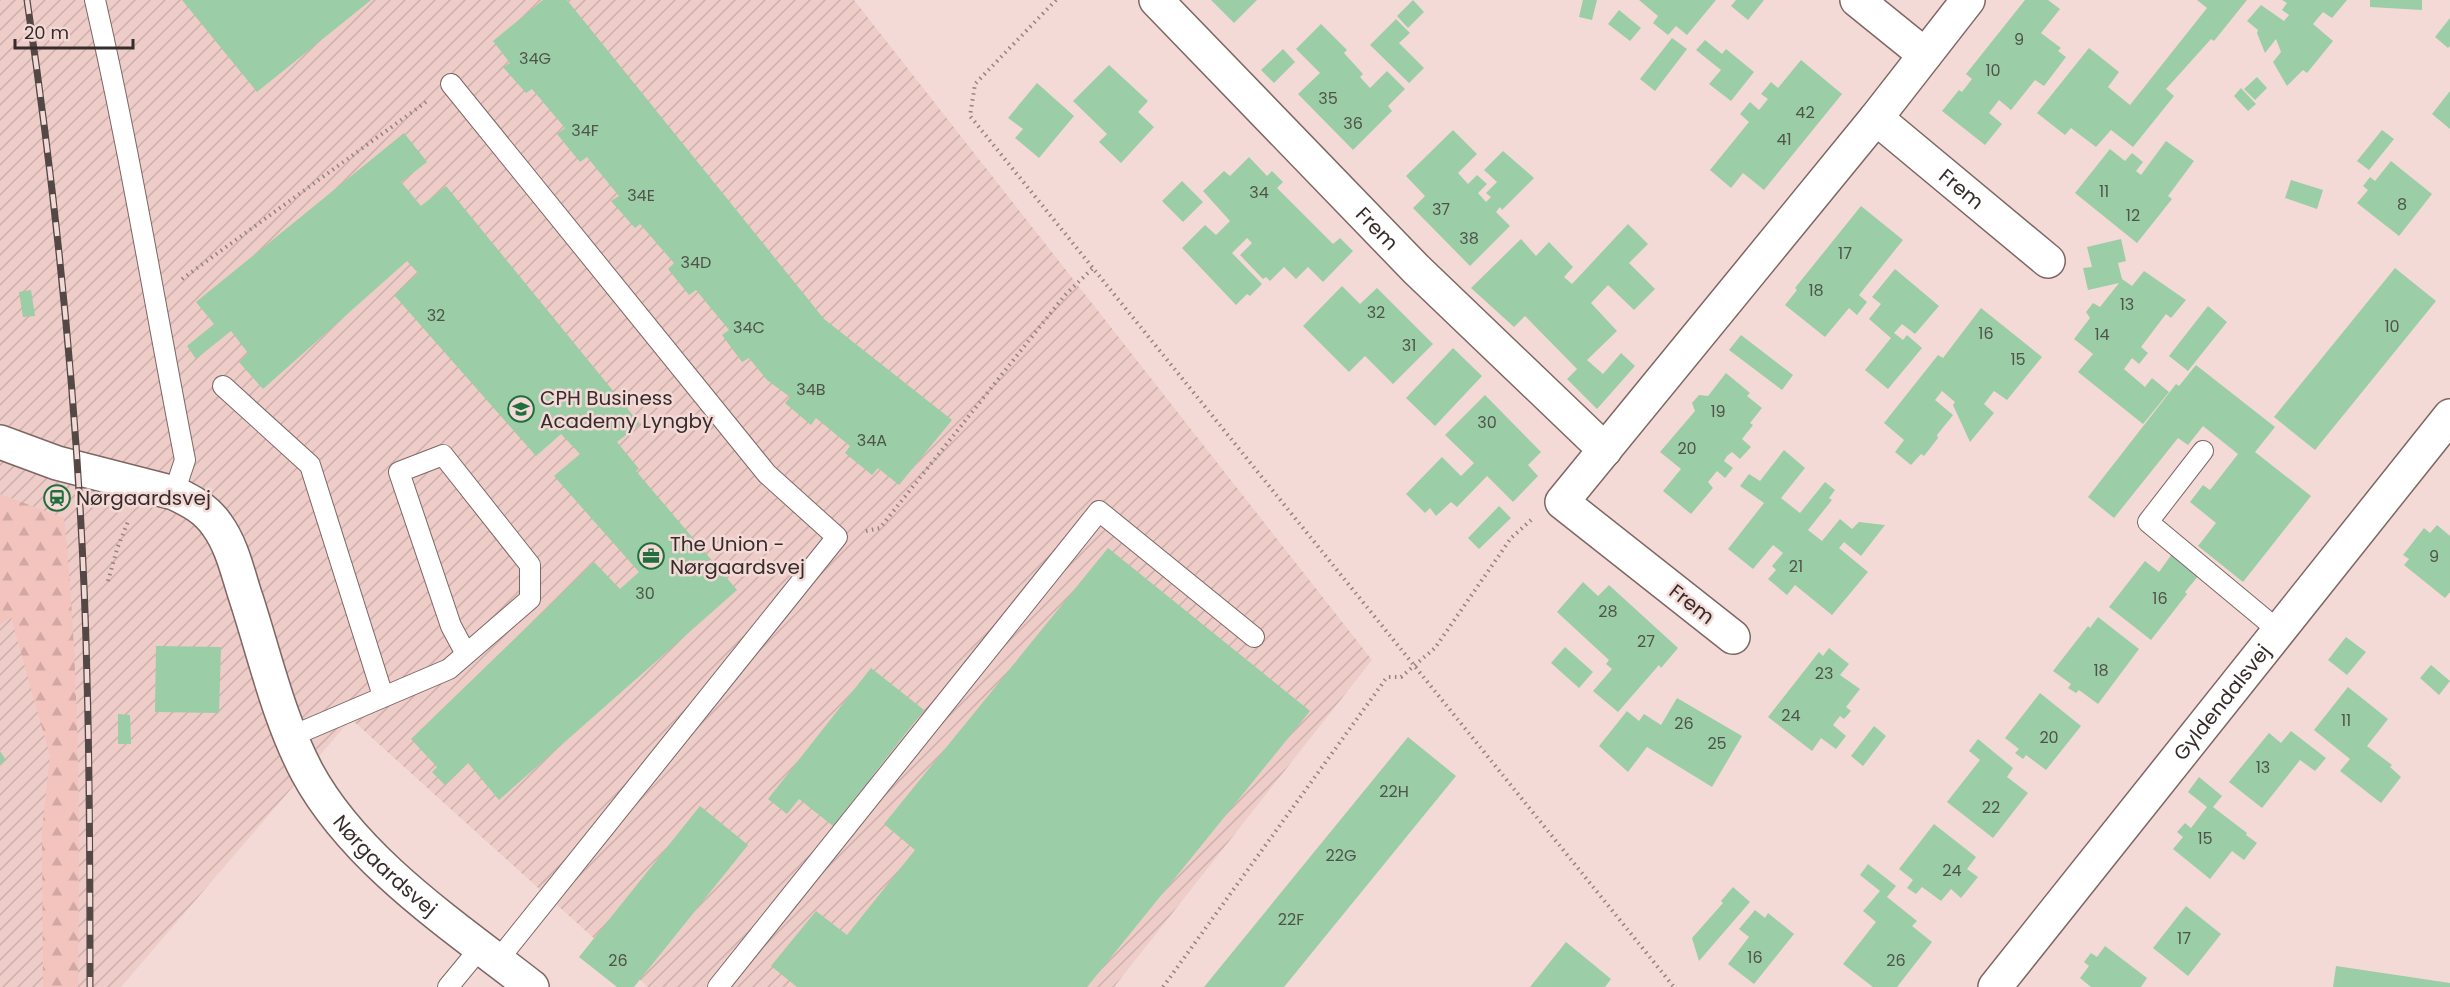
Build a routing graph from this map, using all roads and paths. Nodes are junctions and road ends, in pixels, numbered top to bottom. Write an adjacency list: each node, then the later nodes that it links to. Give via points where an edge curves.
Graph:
1 (95, 0): 11 (lane, via 120,108)
2 (1056, 0): 10 (path, via 975,84 970,116)
3 (1156, 0): 15 (street, Frem, via 1416,269)
4 (1857, 0): 6 (street)
5 (1968, 0): 6 (street)
6 (1925, 55): 8 (street)
7 (451, 84): 11 (path); 20 (lane, via 767,474)
8 (1876, 118): 9 (street, Frem); 15 (street)
9 (2048, 261)
10 (1093, 268): 20 (path, via 1065,295 880,528); 26 (path)
11 (154, 299): 18 (lane, via 185,460)
12 (223, 386): 27 (lane, via 310,465)
13 (2450, 416): 22 (street, Gyldendalsvej)
14 (0, 442): 17 (street, Nørgaardsvej, via 57,463)
15 (1605, 450): 19 (street)
16 (2203, 451): 22 (lane, via 2148,522)
17 (140, 484): 18 (street, Nørgaardsvej); 21 (path)
18 (174, 493): 28 (street, Nørgaardsvej, via 206,511 226,540)
19 (1562, 502): 24 (street, Frem); 26 (path, via 1539,513 1511,538 1435,648)
20 (837, 537): 29 (lane)
21 (108, 581)
22 (2279, 631): 35 (street, Gyldendalsvej)
23 (1254, 637): 33 (lane, via 1099,511)
24 (1733, 637)
25 (466, 654): 25 (lane, via 530,599 530,565 443,455 399,472 451,627); 27 (lane, via 449,669)
26 (1414, 664): 30 (path); 34 (path, via 1401,677 1385,680)
27 (383, 696): 28 (lane)
28 (292, 736): 29 (street, Nørgaardsvej, via 322,798 362,845 406,887)
29 (489, 954): 31 (lane); 32 (street, Nørgaardsvej)
30 (1671, 986)
31 (448, 987)
32 (532, 987)
33 (718, 987)
34 (1163, 987)
35 (1995, 987)

